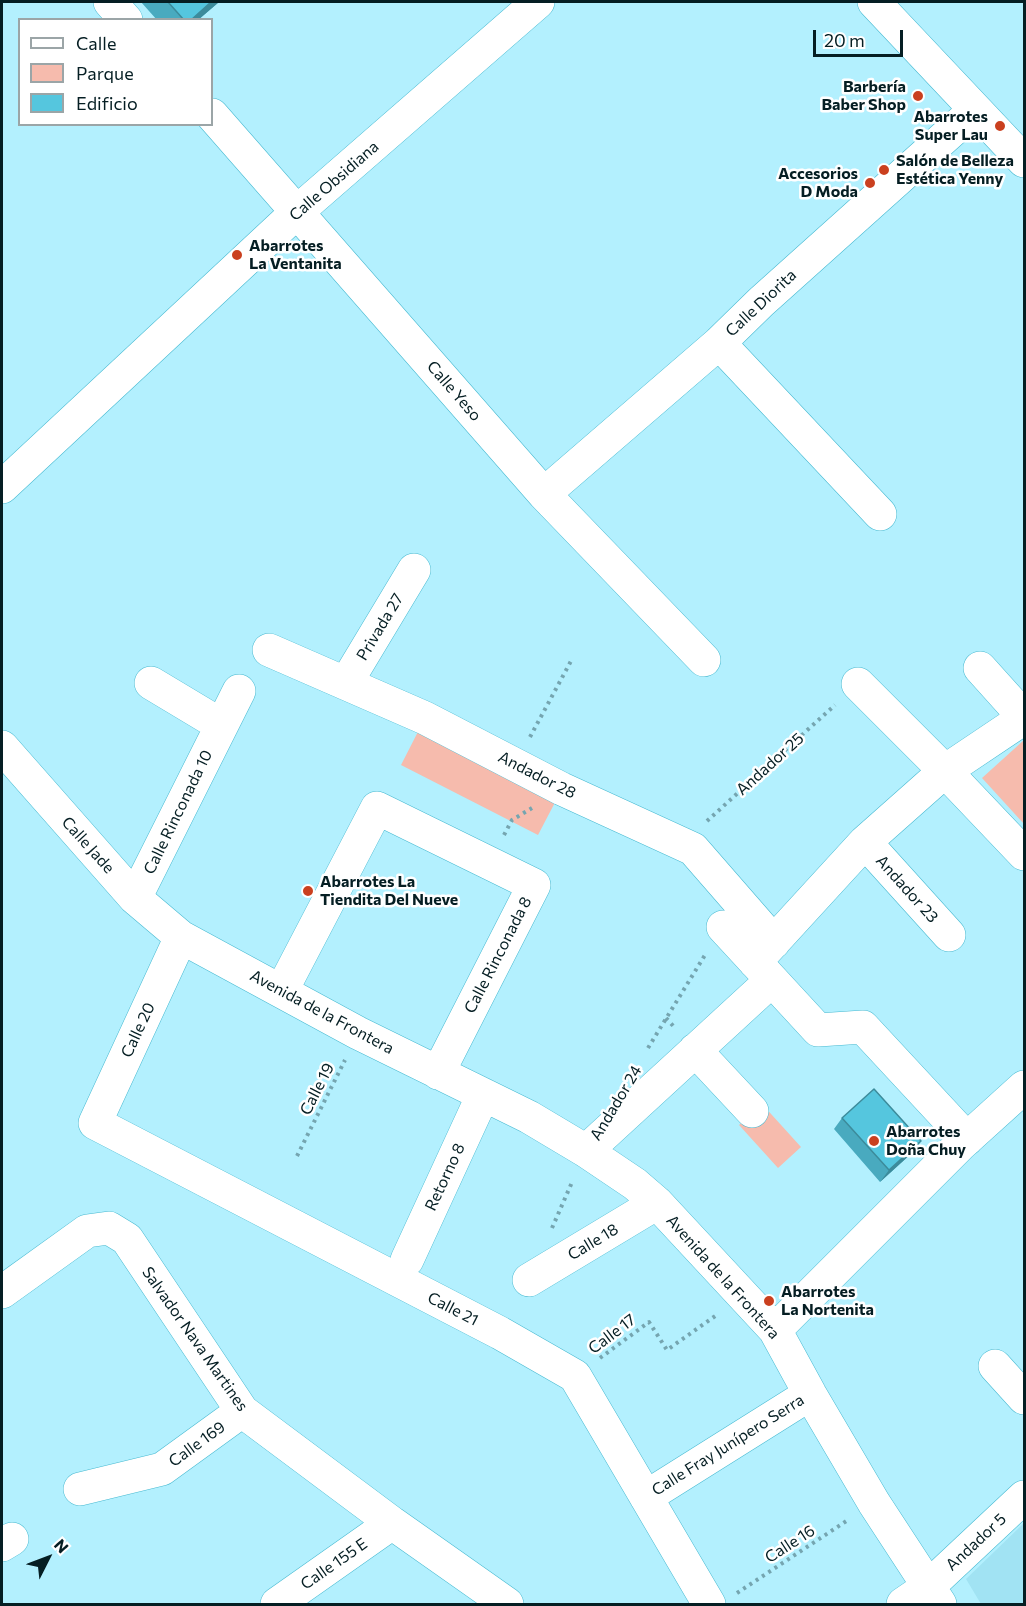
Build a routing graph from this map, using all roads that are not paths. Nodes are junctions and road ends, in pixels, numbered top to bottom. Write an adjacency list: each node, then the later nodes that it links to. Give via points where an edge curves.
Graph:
1 (110, 2): 4 (street)
2 (538, 2): 8 (street, Calle Obsidiana)
3 (874, 2): 5 (street)
4 (124, 18)
5 (975, 110): 7 (street); 9 (street, Calle Diorita)
6 (213, 116): 8 (street, Calle Yeso)
7 (1020, 146)
8 (298, 211): 10 (street, Calle Obsidiana); 11 (street, Calle Yeso)
9 (719, 343): 11 (street, Calle Diorita); 12 (street)
10 (2, 487)
11 (544, 494): 15 (street, Calle Yeso)
12 (880, 514)
13 (414, 570): 18 (street, Privada 27)
14 (269, 650): 18 (street, Andador 28)
15 (704, 660)
16 (980, 668): 21 (street)
17 (151, 683): 22 (street)
18 (346, 683): 31 (street, Andador 28, via 693,849)
19 (858, 684): 24 (street)
20 (239, 691): 22 (street, Calle Rinconada 10)
21 (1024, 718): 24 (street, Andador 24)
22 (221, 725): 27 (street, Calle Rinconada 10)
23 (8, 767): 27 (street, Calle Jade)
24 (945, 771): 25 (street, Andador 24); 26 (street)
25 (865, 842): 29 (street, Andador 23); 31 (street, Andador 24)
26 (1024, 854)
27 (135, 898): 30 (street, Calle Jade)
28 (723, 927): 31 (street, Andador 28)
29 (949, 935)
30 (181, 937): 32 (street, Avenida de la Frontera); 38 (street, Calle 20)
31 (767, 961): 33 (street, Andador 24); 39 (street, Andador 28, via 818,1030 863,1027)
32 (282, 990): 34 (street, Avenida de la Frontera); 34 (street, Calle Rinconada 8, via 377,808 534,885)
33 (695, 1050): 37 (street); 40 (street, Andador 24)
34 (438, 1073): 36 (street, Avenida de la Frontera)
35 (1024, 1087): 39 (street)
36 (483, 1095): 40 (street, Avenida de la Frontera); 42 (street, Retorno 8)
37 (752, 1111)
38 (95, 1123): 51 (street, Calle 21, via 500,1333 575,1376)
39 (967, 1139): 45 (street)
40 (586, 1151): 41 (street, Avenida de la Frontera)
41 (657, 1203): 43 (street, Calle 18); 45 (street, Avenida de la Frontera)
42 (407, 1260)
43 (536, 1276)
44 (2, 1292): 49 (street, Salvador Nava Martines, via 87,1231 109,1228 127,1239)
45 (775, 1330): 47 (street, Avenida de la Frontera)
46 (995, 1366): 48 (street)
47 (810, 1394): 51 (street, Calle Fray Junípero Serra); 54 (street, Avenida de la Frontera, via 874,1503)
48 (1024, 1398)
49 (242, 1411): 50 (street, Calle 169, via 162,1470); 53 (street, Salvador Nava Martines)
50 (81, 1489)
51 (646, 1497): 55 (street, Calle 21, via 679,1552)
52 (1024, 1497): 54 (street, Andador 5)
53 (392, 1523): 56 (street, Calle 155 E); 57 (street, Salvador Nava Martines)
54 (923, 1599)
55 (719, 1601)
56 (277, 1605)
57 (507, 1605)

